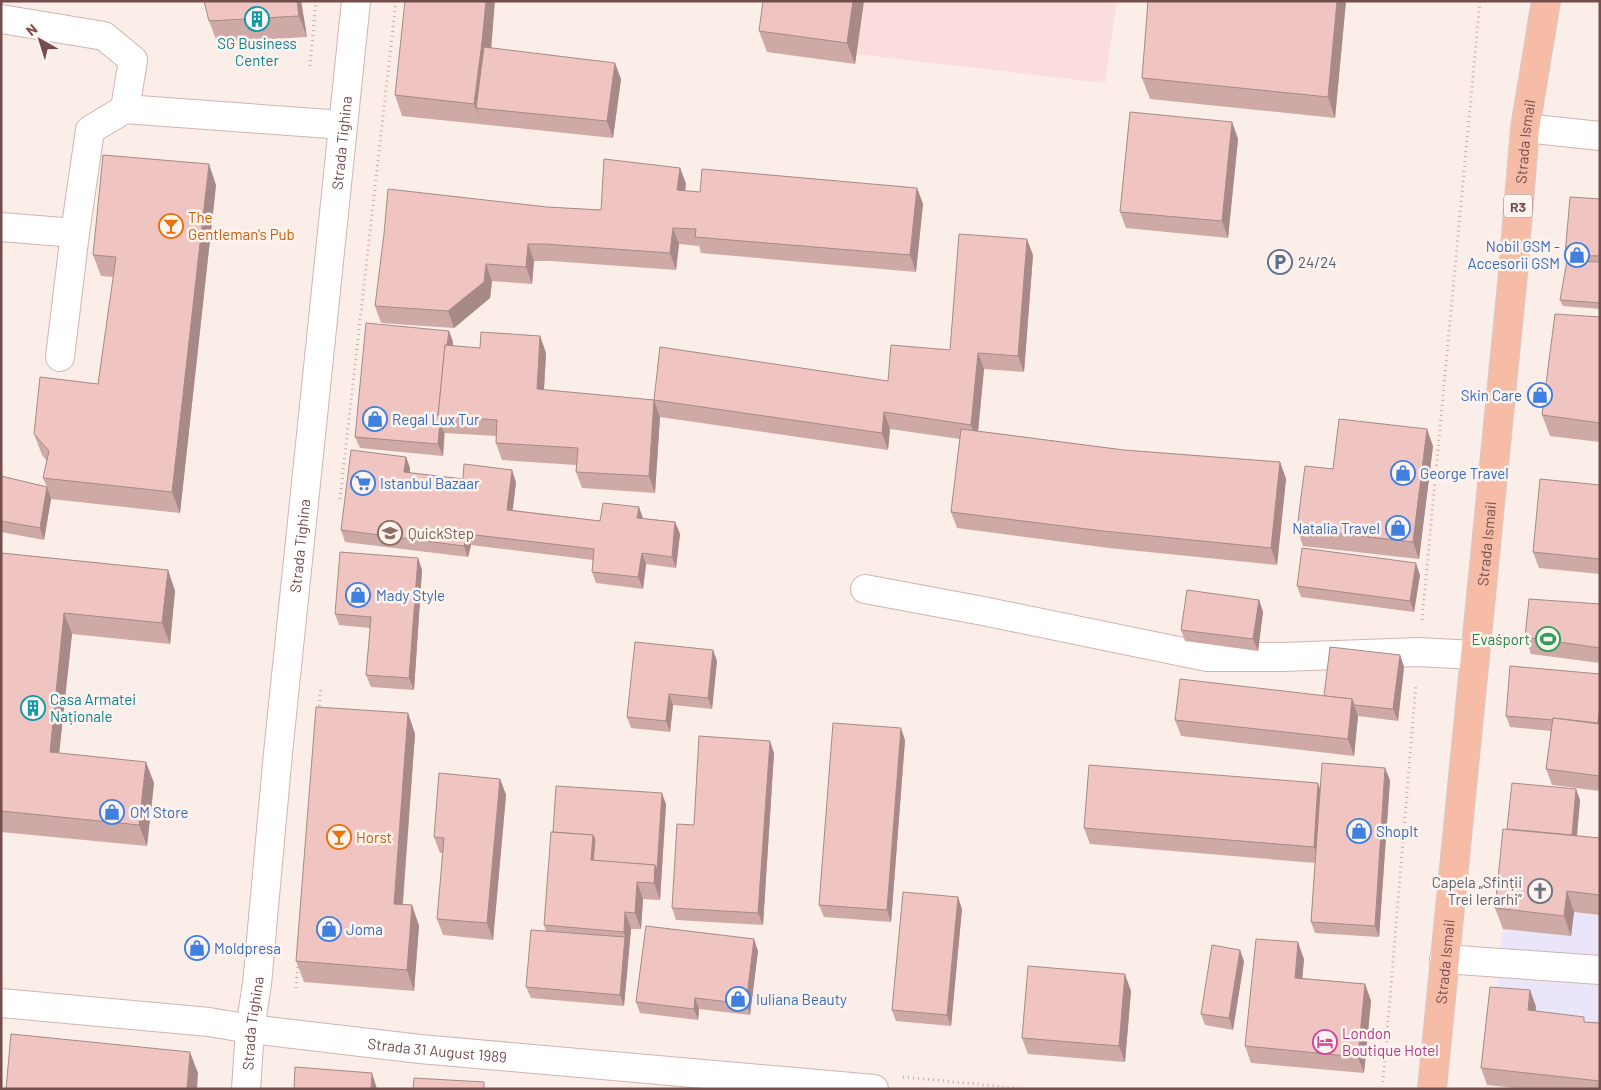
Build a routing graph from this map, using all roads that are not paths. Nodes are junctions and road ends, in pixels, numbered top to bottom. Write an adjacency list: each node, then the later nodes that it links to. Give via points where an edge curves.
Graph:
1 (356, 1): 5 (street, Strada Tighina)
2 (1546, 1): 6 (main road, Strada Ismail / R3)
3 (1, 19): 4 (street, via 104,36 133,60)
4 (125, 109): 5 (street); 9 (street, via 90,130)
5 (343, 125): 16 (street, Strada Tighina)
6 (1525, 128): 7 (street); 12 (main road, Strada Ismail / R3)
7 (1600, 136)
8 (1, 226): 9 (street)
9 (75, 233): 10 (street)
10 (60, 357)
11 (865, 589): 12 (street, via 1207,657 1419,652)
12 (1474, 655): 13 (main road, Strada Ismail / R3)
13 (1444, 959): 14 (street); 19 (main road, Strada Ismail / R3)
14 (1600, 970)
15 (1, 1003): 16 (street, Strada 31 August 1989, via 209,1022)
16 (250, 1029): 17 (street, Strada Tighina); 18 (street, Strada 31 August 1989, via 420,1049)
17 (246, 1089)
18 (874, 1089)
19 (1432, 1089)

